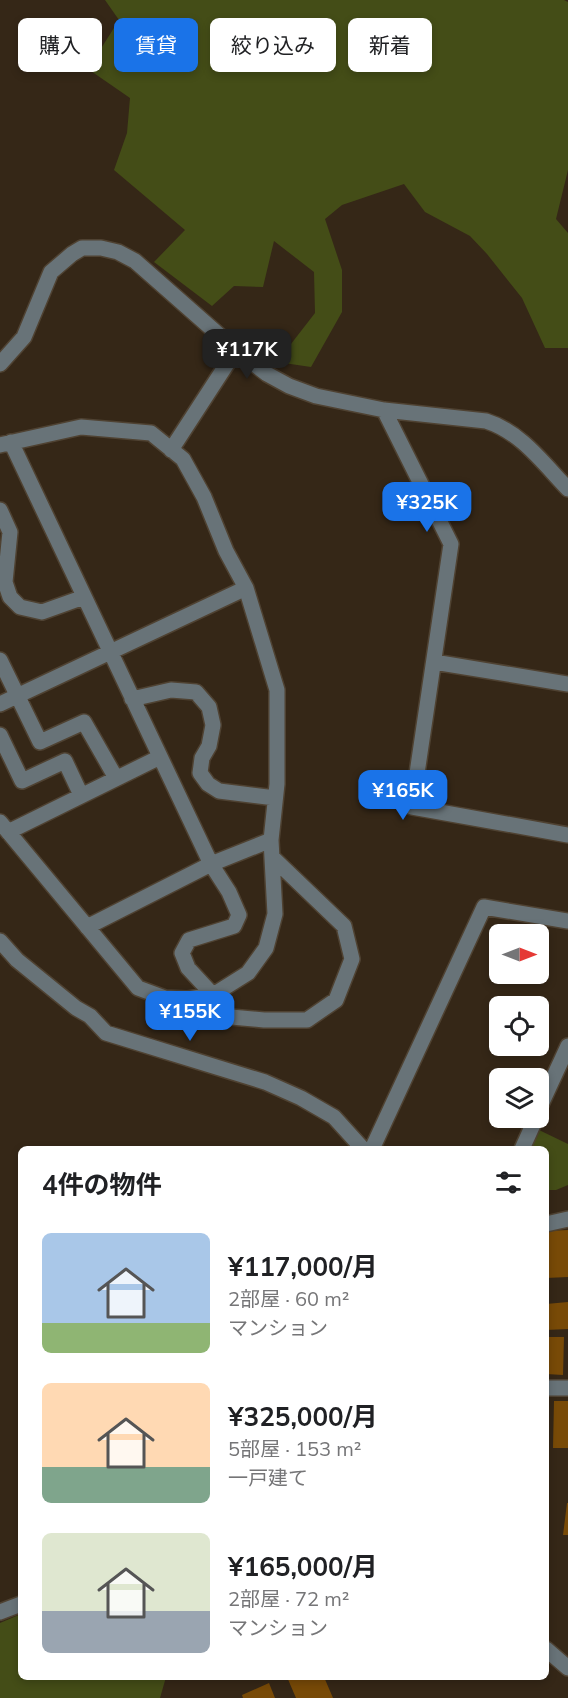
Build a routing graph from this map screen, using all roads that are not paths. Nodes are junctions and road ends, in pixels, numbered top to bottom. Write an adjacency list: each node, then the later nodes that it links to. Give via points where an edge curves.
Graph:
1 (236, 350): 2 (street, via 135,261 118,252 82,248 51,273 24,337); 3 (street, via 289,386 316,396); 5 (street)
2 (0, 364)
3 (384, 410): 6 (street, via 502,426 518,436); 12 (street, via 451,544)
4 (5, 443): 5 (street, via 81,426 151,434); 9 (street)
5 (171, 450): 8 (street, via 183,459 204,497)
6 (568, 489)
7 (0, 510): 9 (street, via 10,532 5,582 10,597 20,608 42,612)
8 (246, 588): 10 (street); 21 (street, via 277,690)
9 (84, 597): 10 (street)
10 (110, 653): 14 (street); 15 (street)
11 (0, 660): 14 (street)
12 (434, 662): 13 (street); 23 (street, via 412,807)
13 (568, 684)
14 (17, 696): 16 (street); 19 (street, via 40,741 84,722)
15 (132, 699): 18 (street); 21 (street, via 171,690 196,692 209,707 213,725 200,773 208,784 219,791)
16 (0, 704)
17 (0, 735): 20 (street, via 22,781 65,761)
18 (160, 757): 19 (street); 26 (street)
19 (116, 778): 20 (street)
20 (81, 795): 22 (street)
21 (275, 798): 24 (street)
22 (4, 827): 28 (street)
23 (568, 835)
24 (271, 840): 25 (street); 26 (street)
25 (272, 857): 30 (street, via 274,914 266,948 248,973); 31 (street, via 344,926 352,959 336,1000 308,1020 264,1020 220,1016)
26 (211, 864): 28 (street); 30 (street, via 239,915 234,926 189,940 182,953 188,968)
27 (568, 921): 37 (street, via 484,907)
28 (87, 927): 31 (street, via 138,988 165,998)
29 (0, 941): 36 (street, via 17,960 106,1033 265,1082 334,1117)
30 (213, 995): 31 (street)
31 (188, 999)
32 (568, 1046): 33 (street)
33 (563, 1072): 34 (street)
34 (549, 1094)
35 (531, 1128): 38 (street)
36 (360, 1146)
37 (373, 1146)
38 (523, 1146)
39 (568, 1219): 40 (street)
40 (549, 1223)
41 (549, 1388): 42 (street)
42 (568, 1388)
43 (18, 1605): 44 (street)
44 (0, 1612)
45 (549, 1651): 46 (street)
46 (568, 1668)

